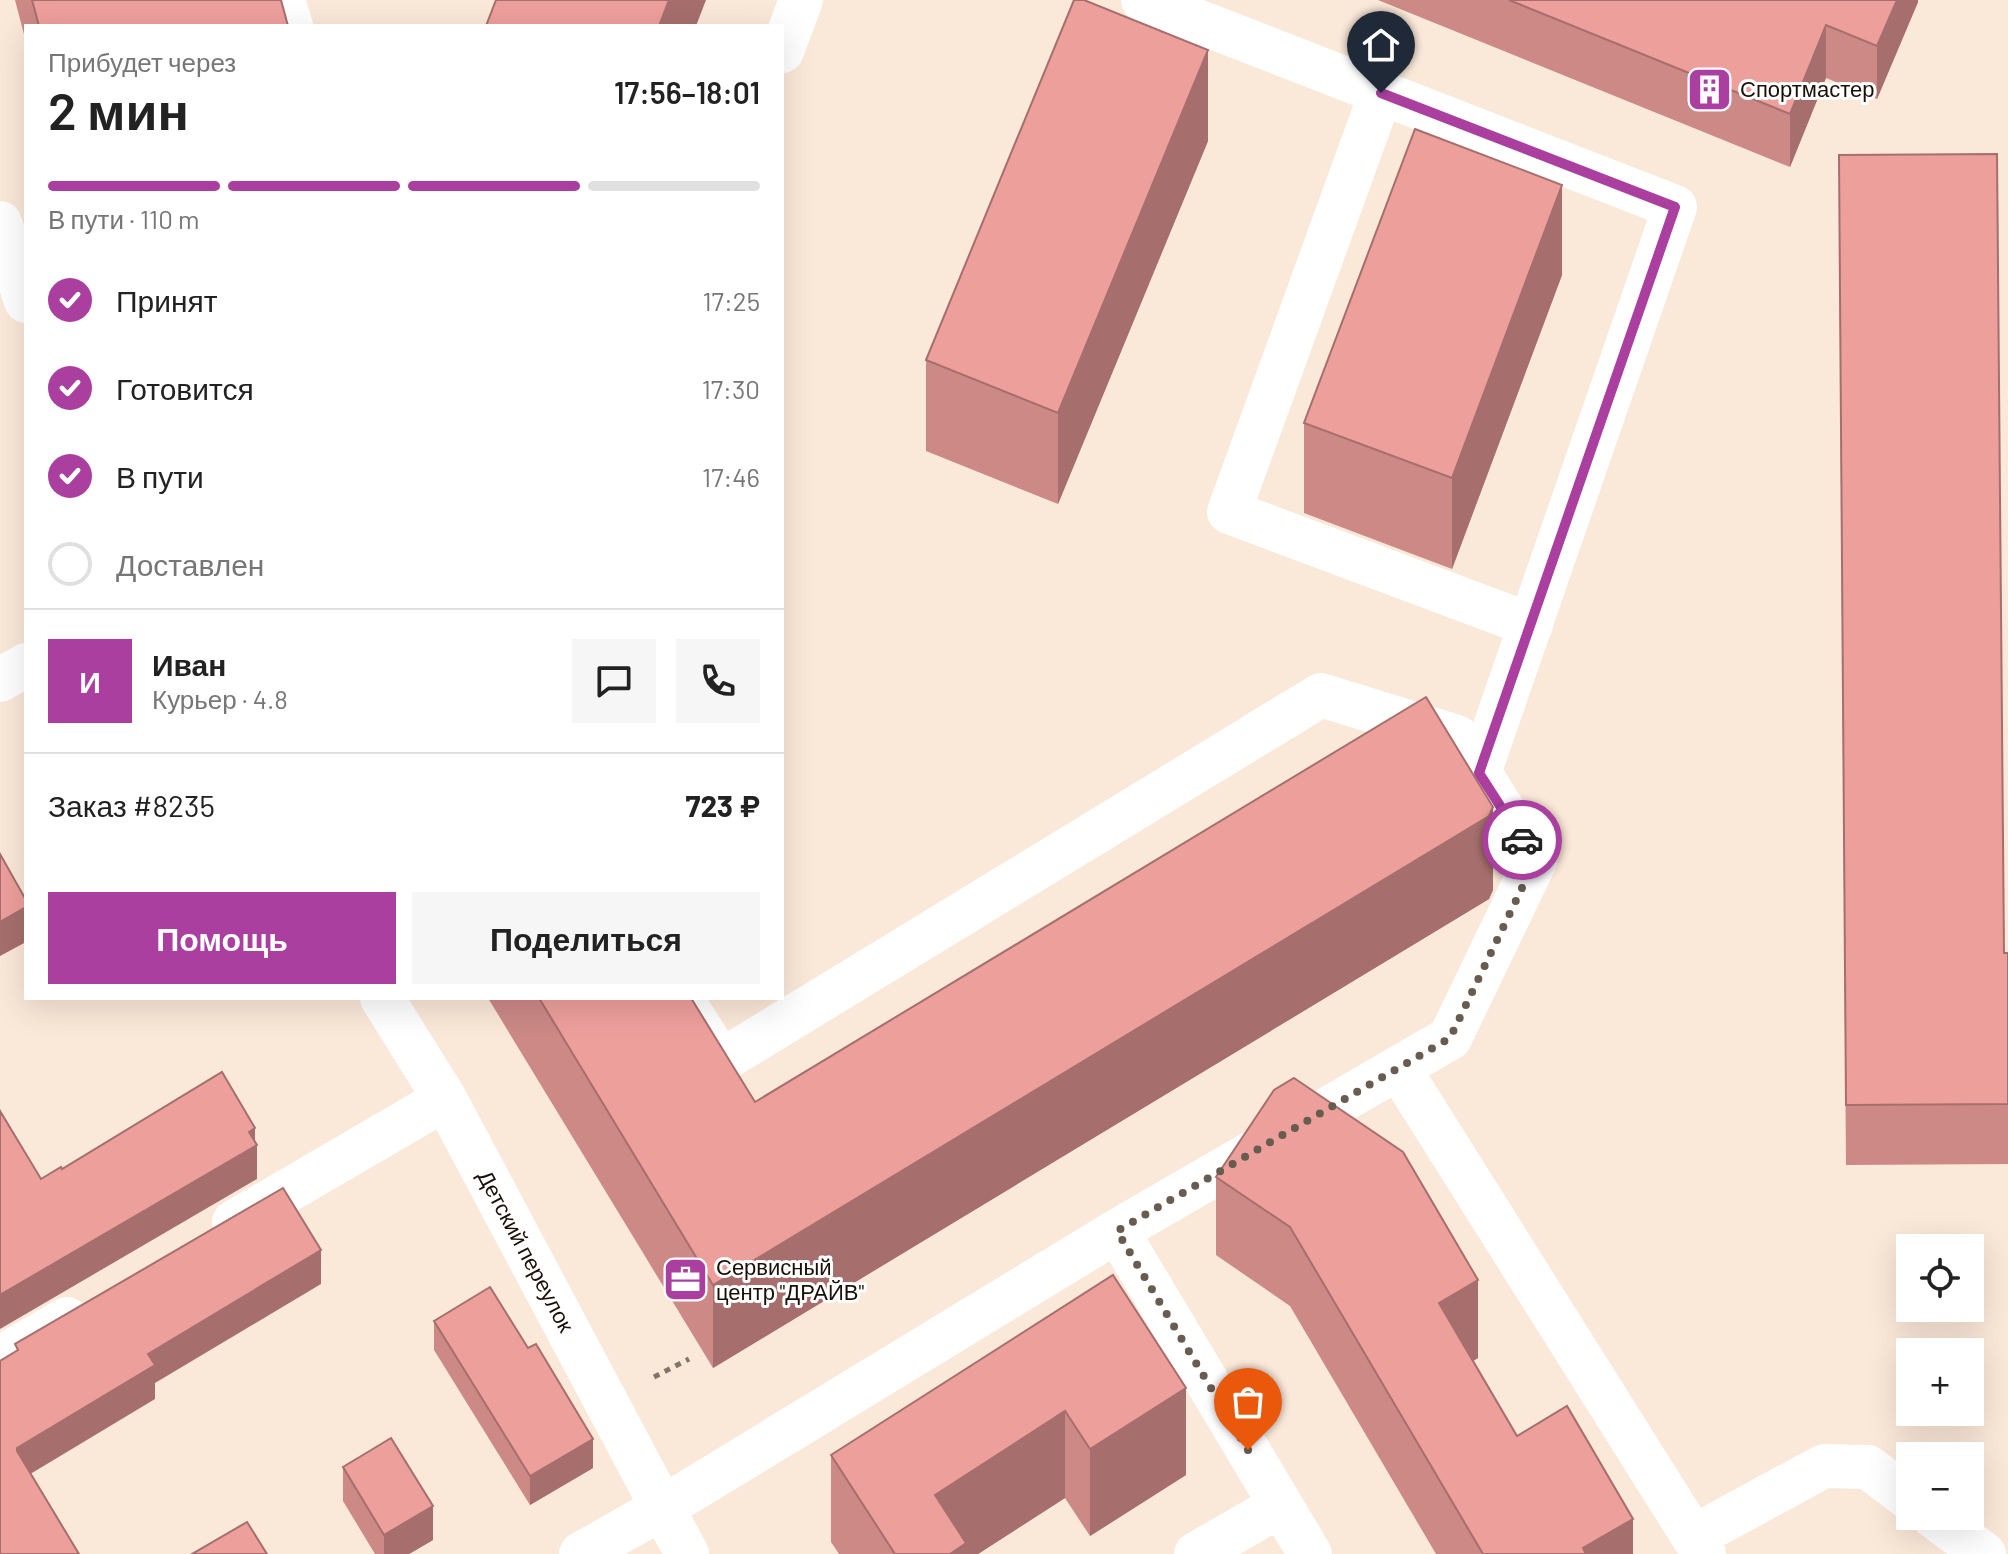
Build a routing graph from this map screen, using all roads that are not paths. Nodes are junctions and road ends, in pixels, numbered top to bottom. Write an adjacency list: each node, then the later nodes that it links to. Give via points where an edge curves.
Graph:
1 (283, 0): 4 (street)
2 (801, 0): 5 (street)
3 (1143, 0): 6 (street)
4 (290, 24)
5 (784, 46)
6 (1381, 93): 9 (street, via 1675,207); 9 (street, via 1229,512)
7 (10, 231): 8 (street)
8 (24, 292)
9 (1531, 625): 12 (street)
10 (24, 666): 11 (street)
11 (0, 680)
12 (1479, 773): 14 (street, via 1457,737 1321,695 721,1061); 15 (street, via 1535,861 1450,1038)
13 (383, 1000): 16 (street, Детский переулок)
14 (682, 1000)
15 (1399, 1069): 17 (street); 25 (street)
16 (445, 1099): 18 (street); 23 (street, Детский переулок)
17 (1117, 1231): 22 (street); 23 (street)
18 (202, 1240)
19 (94, 1303): 20 (street)
20 (0, 1358)
21 (1896, 1488): 25 (street, via 1868,1467 1824,1466)
22 (1281, 1505): 28 (street); 29 (street)
23 (662, 1508): 26 (street); 27 (street, Детский переулок)
24 (1952, 1530): 30 (street)
25 (1699, 1545)
26 (581, 1554)
27 (687, 1554)
28 (1196, 1554)
29 (1310, 1554)
30 (1984, 1554)

